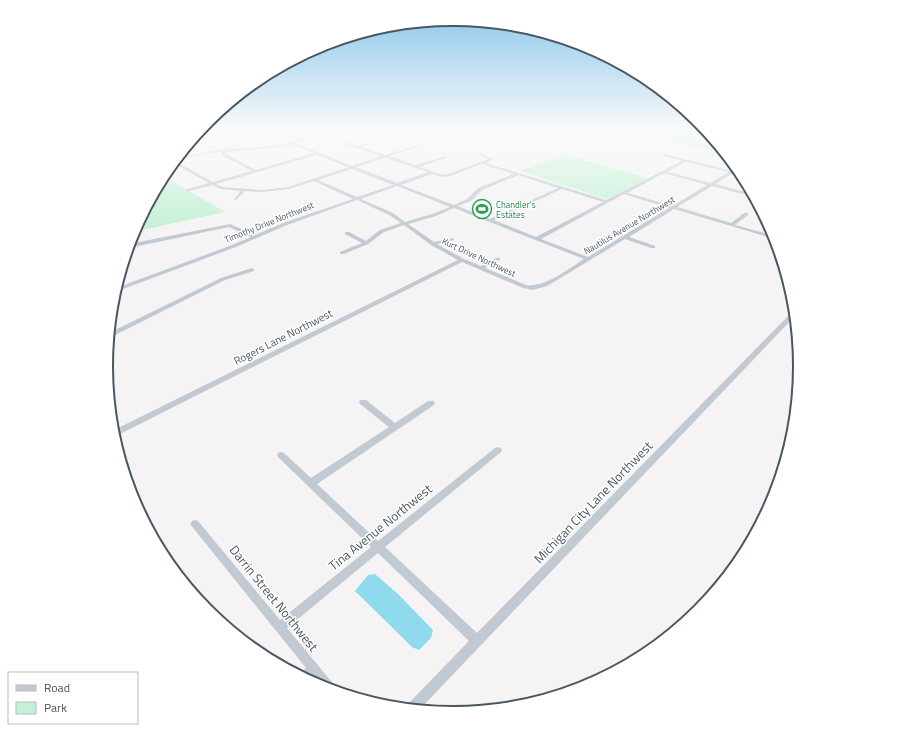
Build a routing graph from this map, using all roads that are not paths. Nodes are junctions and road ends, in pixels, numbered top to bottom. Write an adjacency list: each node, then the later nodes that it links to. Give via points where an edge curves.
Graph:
1 (240, 163): 13 (street)
2 (284, 163): 13 (street)
3 (341, 163): 11 (street)
4 (363, 163): 11 (street)
5 (404, 163): 12 (street)
6 (426, 163): 12 (street)
7 (483, 163): 16 (street, via 444,177); 17 (street)
8 (680, 163): 14 (street)
9 (698, 163): 15 (street)
10 (179, 165): 19 (street)
11 (351, 167): 18 (street); 20 (street)
12 (414, 167): 16 (street)
13 (255, 171): 19 (street)
14 (663, 172): 21 (street); 25 (street)
15 (732, 172): 21 (street, Nautilus Avenue Northwest)
16 (430, 173): 20 (street, Timothy Drive Northwest)
17 (518, 174): 22 (street); 30 (street, via 480,189 469,200)
18 (315, 180): 24 (street, via 281,190); 28 (street, Kurt Drive Northwest)
19 (212, 184): 23 (street); 24 (street, via 221,188)
20 (396, 185): 28 (street, Timothy Drive Northwest); 30 (street)
21 (711, 185): 26 (street); 31 (street, Nautilus Avenue Northwest)
22 (562, 188): 29 (street); 33 (street)
23 (188, 190)
24 (244, 190): 27 (street)
25 (624, 193): 29 (street); 31 (street)
26 (746, 194)
27 (236, 199)
28 (358, 199): 34 (street, Kurt Drive Northwest, via 391,214); 38 (street, Timothy Drive Northwest)
29 (607, 202): 41 (street)
30 (453, 206): 33 (street); 34 (street)
31 (674, 208): 35 (street); 39 (street, Nautilus Avenue Northwest)
32 (746, 214): 35 (street)
33 (489, 221): 41 (street)
34 (405, 224): 42 (street, via 382,231); 43 (street, Kurt Drive Northwest)
35 (732, 225): 37 (street)
36 (346, 233): 42 (street)
37 (767, 236)
38 (255, 237): 44 (street, via 230,225); 52 (street, Timothy Drive Northwest)
39 (625, 237): 45 (street); 48 (street, Nautilus Avenue Northwest)
40 (452, 239): 43 (street)
41 (536, 239): 48 (street)
42 (366, 243): 46 (street)
43 (433, 244): 49 (street, Kurt Drive Northwest)
44 (136, 245)
45 (653, 247)
46 (342, 254)
47 (498, 259): 50 (street)
48 (588, 259): 53 (street, Nautilus Avenue Northwest, via 545,285)
49 (462, 260): 50 (street, Kurt Drive Northwest); 59 (street, Rogers Lane Northwest)
50 (481, 268): 53 (street, Kurt Drive Northwest)
51 (252, 270): 55 (street, via 223,279)
52 (123, 287)
53 (533, 288)
54 (789, 318): 66 (street, Michigan City Lane Northwest)
55 (115, 333)
56 (362, 402): 58 (street)
57 (431, 403): 58 (street)
58 (395, 427): 62 (street)
59 (120, 431)
60 (498, 450): 64 (street, Tina Avenue Northwest)
61 (281, 455): 62 (street)
62 (311, 483): 64 (street)
63 (195, 524): 65 (street, Darrin Street Northwest)
64 (378, 547): 65 (street, Tina Avenue Northwest); 66 (street)
65 (280, 627): 67 (street, Darrin Street Northwest)
66 (476, 641): 70 (street, Michigan City Lane Northwest)
67 (314, 669): 68 (street); 69 (street, Darrin Street Northwest)
68 (309, 674)
69 (323, 680)
70 (416, 704)

